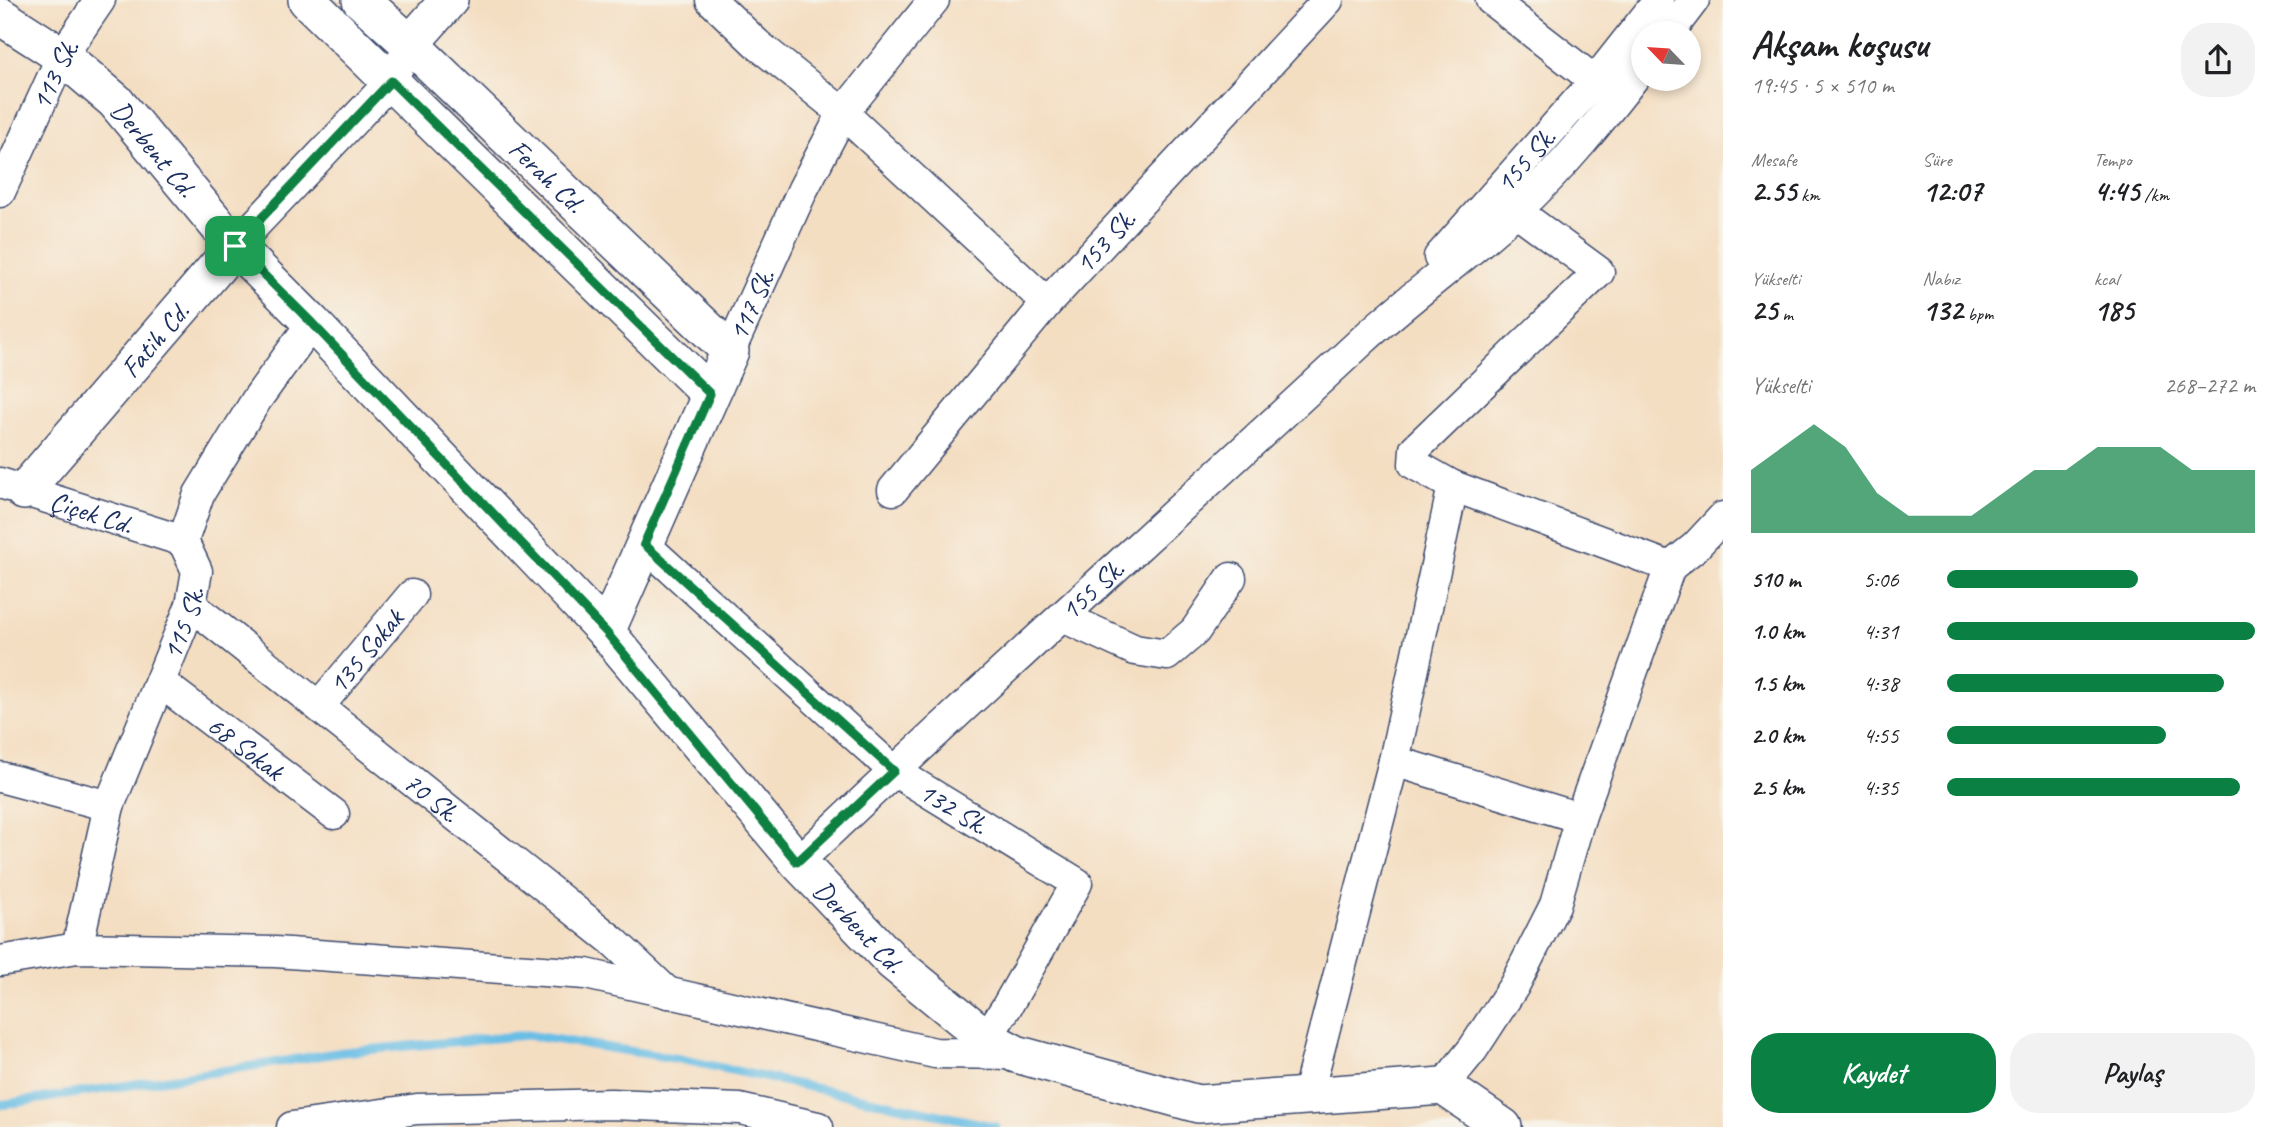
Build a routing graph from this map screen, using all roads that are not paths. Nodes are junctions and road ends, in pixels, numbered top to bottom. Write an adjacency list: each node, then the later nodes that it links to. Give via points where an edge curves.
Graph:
1 (100, 0): 14 (street, 113 Sk.)
2 (307, 0): 15 (street, Ferah Cd.)
3 (360, 0): 13 (street, Ferah Cd.)
4 (449, 0): 13 (street, Fatih Cd.)
5 (711, 0): 18 (street, via 757,44)
6 (934, 0): 18 (street, 117 Sk.)
7 (1328, 0): 22 (street, 153 Sk.)
8 (1491, 0): 16 (street)
9 (1658, 0): 16 (street, 155 Sk.)
10 (1694, 0): 12 (street)
11 (0, 16): 14 (street, Derbent Cd.)
12 (1678, 21)
13 (410, 44): 15 (street, Fatih Cd.); 25 (street, Ferah Cd.)
14 (62, 56): 19 (street, 113 Sk.); 21 (street, Derbent Cd., via 115,101)
15 (391, 81): 21 (street, Fatih Cd.); 26 (street, Ferah Cd.)
16 (1595, 81): 23 (street, 155 Sk.)
17 (1631, 81): 20 (street, 155 Sk., via 1586,139)
18 (843, 113): 22 (street); 25 (street, 117 Sk., via 803,188)
19 (0, 192)
20 (1516, 211): 23 (street, 155 Sk.); 27 (street, via 1599,272 1415,449 1414,464)
21 (235, 246): 24 (street, Derbent Cd.); 28 (street, Fatih Cd.)
22 (1047, 303): 29 (street, 153 Sk.)
23 (1387, 318): 37 (street, 155 Sk.)
24 (312, 323): 31 (street, via 257,399 199,494); 38 (street, Derbent Cd.)
25 (730, 351): 26 (street, 117 Sk.)
26 (710, 394): 32 (street, 117 Sk.)
27 (1453, 486): 33 (street); 41 (street)
28 (12, 487): 31 (street, Çiçek Cd.)
29 (893, 490)
30 (1723, 517): 33 (street)
31 (183, 541): 36 (street, 115 Sk., via 197,572)
32 (644, 544): 38 (street, 117 Sk.); 42 (street, 132 Sk.)
33 (1670, 567): 46 (street)
34 (1231, 578): 37 (street, via 1195,631 1167,655 1135,650)
35 (412, 595): 40 (street, 135 Sokak)
36 (191, 605): 39 (street, 115 Sk.); 40 (street, 70 Sk.)
37 (1063, 617): 42 (street, 155 Sk.)
38 (606, 632): 47 (street, Derbent Cd.)
39 (160, 682): 44 (street, 115 Sk.); 45 (street, 68 Sokak)
40 (319, 706): 50 (street, 70 Sk., via 613,941)
41 (1394, 761): 46 (street); 53 (street)
42 (894, 771): 47 (street, 155 Sk.); 51 (street, 132 Sk., via 1077,883 1006,1008)
43 (0, 777): 44 (street)
44 (109, 806): 48 (street, 115 Sk.)
45 (334, 814)
46 (1580, 818): 52 (street, via 1555,905 1514,986)
47 (797, 862): 51 (street, Derbent Cd., via 892,962)
48 (77, 948): 49 (street); 50 (street, via 275,952 586,974)
49 (0, 961)
50 (668, 993): 51 (street, via 935,1054)
51 (1001, 1046): 53 (street, via 1198,1104)
52 (1443, 1086): 53 (street); 59 (street)
53 (1307, 1097)
54 (683, 1106): 55 (street, via 417,1109); 57 (street); 58 (street, via 740,1109)
55 (354, 1123): 56 (street)
56 (292, 1127)
57 (652, 1127)
58 (818, 1127)
59 (1503, 1127)

